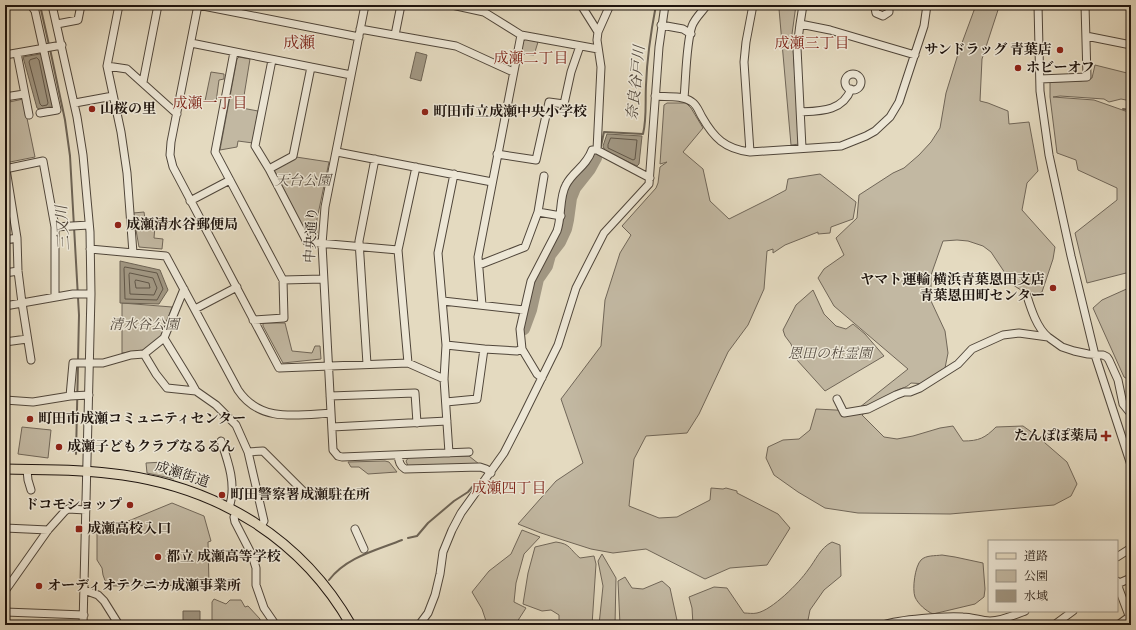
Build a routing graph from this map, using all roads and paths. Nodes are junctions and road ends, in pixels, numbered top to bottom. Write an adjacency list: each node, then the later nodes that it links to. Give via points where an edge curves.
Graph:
1 (31, 5): 36 (street)
2 (52, 5): 22 (street)
3 (81, 5): 22 (street, via 78,20)
4 (119, 5): 43 (street)
5 (158, 5): 48 (street)
6 (198, 5): 31 (street); 32 (street)
7 (365, 5): 25 (street, 中央通り)
8 (400, 5): 28 (street)
9 (452, 5): 21 (street)
10 (581, 5): 26 (street)
11 (610, 5): 26 (street)
12 (665, 5): 24 (street)
13 (706, 5): 27 (street, via 694,22)
14 (753, 5): 63 (street, via 744,62)
15 (803, 5): 23 (street)
16 (876, 5): 17 (street, via 876,13 882,16 889,12)
17 (889, 5)
18 (927, 5): 41 (street, via 924,26)
19 (1038, 5): 47 (street)
20 (1085, 5): 30 (street)
21 (485, 8): 29 (street)
22 (57, 24): 33 (street)
23 (800, 24): 41 (street, via 830,30); 56 (street, via 798,48)
24 (661, 25): 27 (street, via 683,29); 52 (street)
25 (360, 29): 28 (street); 31 (street, 中央通り)
26 (598, 32): 37 (street)
27 (691, 34): 54 (street)
28 (395, 35): 45 (street, via 456,46)
29 (522, 35): 35 (street); 45 (street)
30 (1086, 36): 34 (street); 47 (street, via 1087,76)
31 (359, 37): 46 (street, 中央通り)
32 (190, 43): 38 (street); 58 (street)
33 (58, 45): 36 (street); 55 (street)
34 (1131, 45)
35 (580, 46): 37 (street); 64 (street, via 564,104 549,102 536,160)
36 (45, 48): 39 (street); 57 (street, via 57,110)
37 (598, 48): 61 (street, via 601,67)
38 (234, 52): 42 (street); 72 (street, via 215,152)
39 (17, 53): 40 (street); 50 (street)
40 (5, 55)
41 (914, 55): 60 (street, via 899,102 890,117 875,131 840,146)
42 (272, 60): 44 (street); 68 (street, via 255,146)
43 (108, 66): 48 (street, via 128,69); 51 (street)
44 (311, 67): 46 (street); 68 (street, via 293,156)
45 (513, 72): 64 (street)
46 (351, 75): 62 (street, 中央通り)
47 (1040, 79): 112 (street, via 1049,155)
48 (143, 82): 58 (street)
49 (851, 90): 56 (street, via 844,102 835,108)
50 (24, 94): 53 (street); 59 (street)
51 (113, 96): 55 (street); 86 (street, via 127,173)
52 (655, 96): 54 (street); 71 (street)
53 (5, 97)
54 (684, 98): 63 (street, via 697,107 710,132 720,141 738,151)
55 (75, 103): 78 (street, via 83,155)
56 (801, 112): 60 (street)
57 (40, 113)
58 (177, 114): 74 (street, via 170,155 173,167)
59 (28, 115)
60 (802, 148): 63 (street)
61 (597, 150): 71 (street); 77 (street, via 592,150 589,159 566,184)
62 (337, 152): 65 (street); 82 (street, 中央通り, via 324,218)
63 (750, 152)
64 (498, 154): 73 (street)
65 (375, 159): 66 (street); 83 (street, via 359,241)
66 (416, 167): 69 (street); 85 (street)
67 (6, 169): 75 (street); 79 (street, via 43,161)
68 (269, 169): 82 (street, via 307,242)
69 (454, 174): 73 (street); 97 (street, via 438,253)
70 (544, 176): 76 (street)
71 (650, 178): 118 (street, via 649,184 604,233 576,288 558,345)
72 (230, 180): 74 (street); 91 (street)
73 (492, 182): 87 (street, via 478,257)
74 (190, 201): 92 (street)
75 (8, 203): 80 (street)
76 (538, 212): 77 (street); 87 (street, via 525,247)
77 (561, 216): 102 (street, via 557,231 531,281)
78 (89, 225): 79 (street); 84 (street)
79 (55, 227): 96 (street)
80 (17, 238): 81 (street); 88 (street)
81 (5, 240)
82 (322, 244): 83 (street); 90 (street, 中央通り)
83 (360, 248): 85 (street); 116 (street)
84 (90, 249): 86 (street); 94 (street)
85 (398, 250): 115 (street)
86 (133, 253): 93 (street, via 166,256)
87 (479, 265): 99 (street)
88 (18, 271): 89 (street); 98 (street)
89 (5, 273)
90 (323, 279): 91 (street); 117 (street, 中央通り)
91 (283, 280): 103 (street, via 284,318)
92 (237, 288): 101 (street); 103 (street)
93 (184, 289): 101 (street); 105 (street)
94 (91, 294): 96 (street); 114 (street)
95 (1027, 296): 104 (street, via 1040,326)
96 (55, 297): 98 (street)
97 (443, 302): 99 (street); 108 (street)
98 (22, 303): 100 (street); 106 (street)
99 (482, 305): 102 (street)
100 (5, 306)
101 (195, 309): 127 (street, via 238,390 248,402 274,414)
102 (524, 310): 110 (street, via 520,329)
103 (253, 320): 117 (street, via 279,368)
104 (1048, 336): 112 (street, via 1062,347); 124 (street, via 1019,333 997,337 972,349 958,364 920,388 896,395 868,409 844,413)
105 (164, 338): 111 (street); 120 (street)
106 (27, 339): 107 (street); 113 (street)
107 (5, 342)
108 (446, 345): 109 (street); 119 (street)
109 (484, 349): 110 (street); 126 (street, via 477,399)
110 (522, 349): 118 (street)
111 (144, 354): 114 (street, via 103,363); 120 (street, via 167,388)
112 (1095, 355): 128 (street, via 1103,355 1109,360 1118,380 1123,404); 133 (street)
113 (31, 360)
114 (89, 363): 121 (street, via 73,363); 122 (street)
115 (408, 363): 116 (street); 119 (street)
116 (367, 364): 117 (street)
117 (329, 366): 123 (street, 中央通り)
118 (542, 378): 142 (street)
119 (444, 379): 126 (street)
120 (196, 391): 134 (street, via 216,405 236,425)
121 (71, 396): 122 (street); 125 (street, via 33,402)
122 (89, 396): 141 (street)
123 (330, 396): 127 (street, 中央通り); 130 (street, via 415,393)
124 (837, 399)
125 (5, 400)
126 (446, 402): 129 (street)
127 (331, 412): 131 (street, 中央通り)
128 (1131, 414)
129 (447, 422): 130 (street); 136 (street)
130 (417, 423): 131 (street)
131 (332, 427): 137 (street, 中央通り, via 335,453 342,456)
132 (221, 441): 145 (street, via 232,478)
133 (1129, 451): 138 (street)
134 (248, 452): 144 (street, via 263,451); 147 (street, via 264,521)
135 (469, 452): 136 (street)
136 (449, 453): 137 (street)
137 (398, 455): 142 (street, via 399,462 405,470 480,467)
138 (1131, 465)
139 (5, 469): 140 (main road, 成瀬街道)
140 (27, 470): 141 (main road, 成瀬街道); 143 (street)
141 (87, 471): 145 (main road, 成瀬街道, via 123,474 163,482); 146 (street)
142 (491, 473): 169 (street, via 475,492 452,530 443,552 435,595 428,613)
143 (31, 490)
144 (303, 491)
145 (233, 509): 147 (main road, 成瀬街道); 165 (street, via 234,522 252,555 256,568 256,585 264,608)
146 (86, 510): 149 (street, via 68,509); 157 (street)
147 (261, 526): 168 (main road, 成瀬街道, via 294,553 324,585)
148 (5, 528): 149 (street)
149 (48, 530): 158 (street)
150 (355, 530): 152 (street)
151 (1131, 548): 153 (street)
152 (364, 549)
153 (1118, 557)
154 (1131, 578): 155 (street)
155 (1118, 583)
156 (1118, 589): 163 (street)
157 (84, 590): 162 (street); 167 (street, via 104,601)
158 (5, 591)
159 (5, 612): 162 (street)
160 (1023, 612): 164 (street)
161 (1072, 612): 171 (street)
162 (84, 615): 166 (street)
163 (1130, 619): 172 (street)
164 (1008, 621): 170 (street, via 950,617)
165 (275, 624)
166 (84, 625)
167 (119, 625)
168 (351, 625)
169 (419, 625)
170 (883, 625)
171 (1054, 625)
172 (1118, 625)

